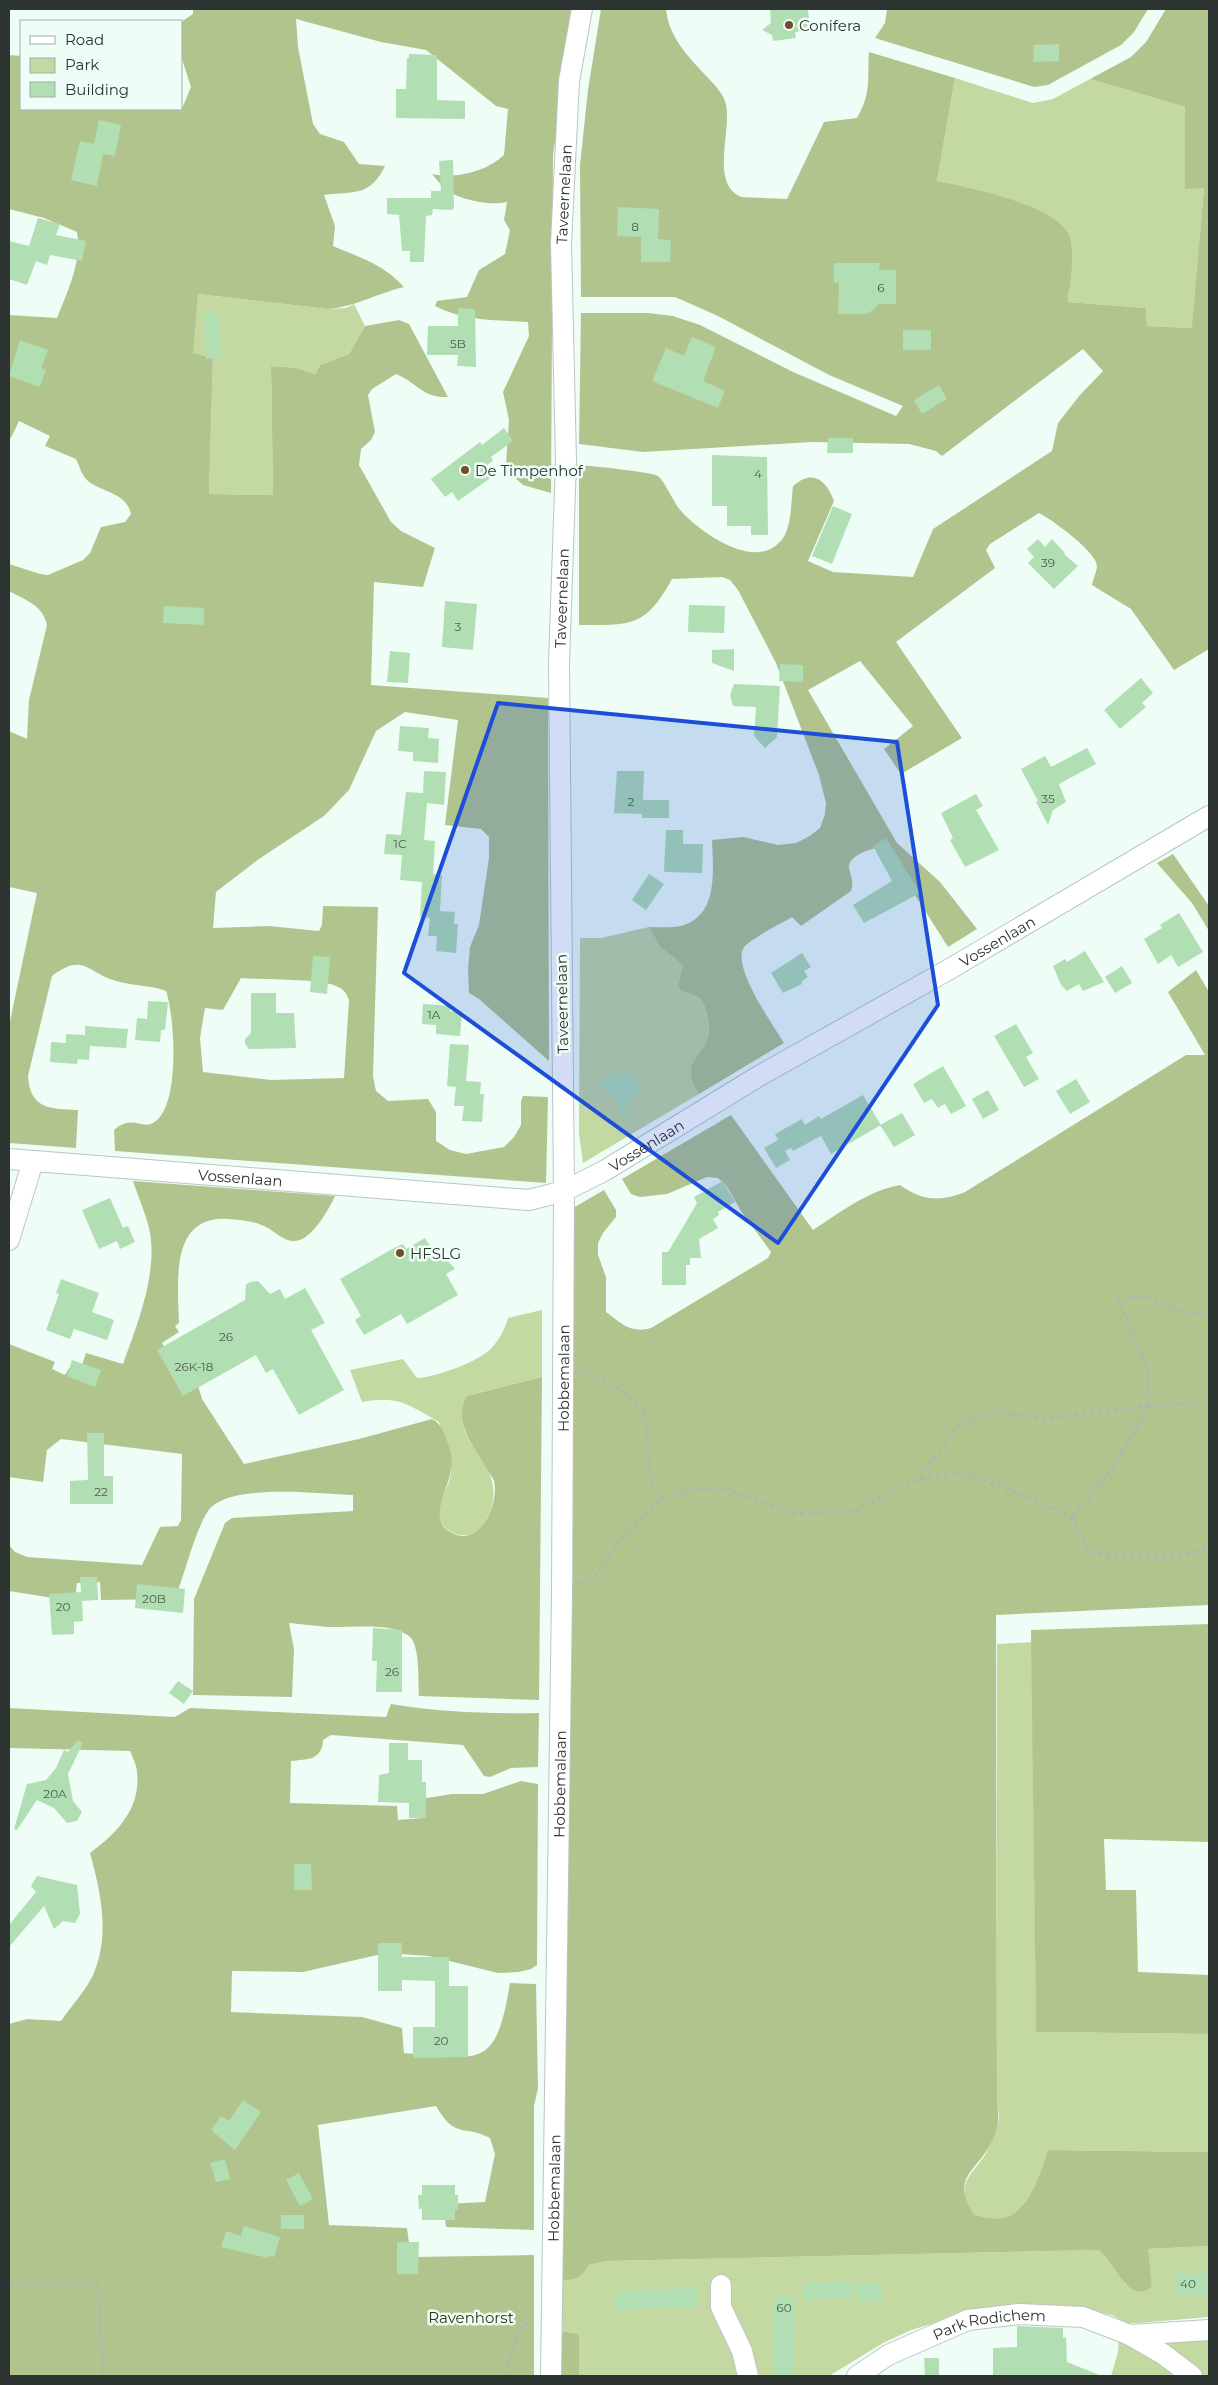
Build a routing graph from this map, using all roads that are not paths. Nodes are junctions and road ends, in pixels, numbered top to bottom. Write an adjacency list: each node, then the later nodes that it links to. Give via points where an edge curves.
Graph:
1 (582, 9): 5 (street, Taveernelaan, via 569,81 561,243 566,460 559,663)
2 (1209, 816): 5 (street, Vossenlaan, via 948,970 759,1076 604,1171)
3 (9, 1159): 4 (street, Vossenlaan)
4 (32, 1160): 5 (street, Vossenlaan, via 529,1200); 6 (street)
5 (564, 1191): 10 (street, Hobbemalaan)
6 (9, 1240)
7 (720, 2285): 11 (street, via 721,2307 742,2351)
8 (1209, 2330): 9 (street, Park Rodichem)
9 (1130, 2335): 12 (street, Park Rodichem, via 1083,2317 1019,2314 968,2320 888,2355); 13 (street, Park Rodichem)
10 (551, 2376)
11 (748, 2376)
12 (857, 2376)
13 (1192, 2376)

